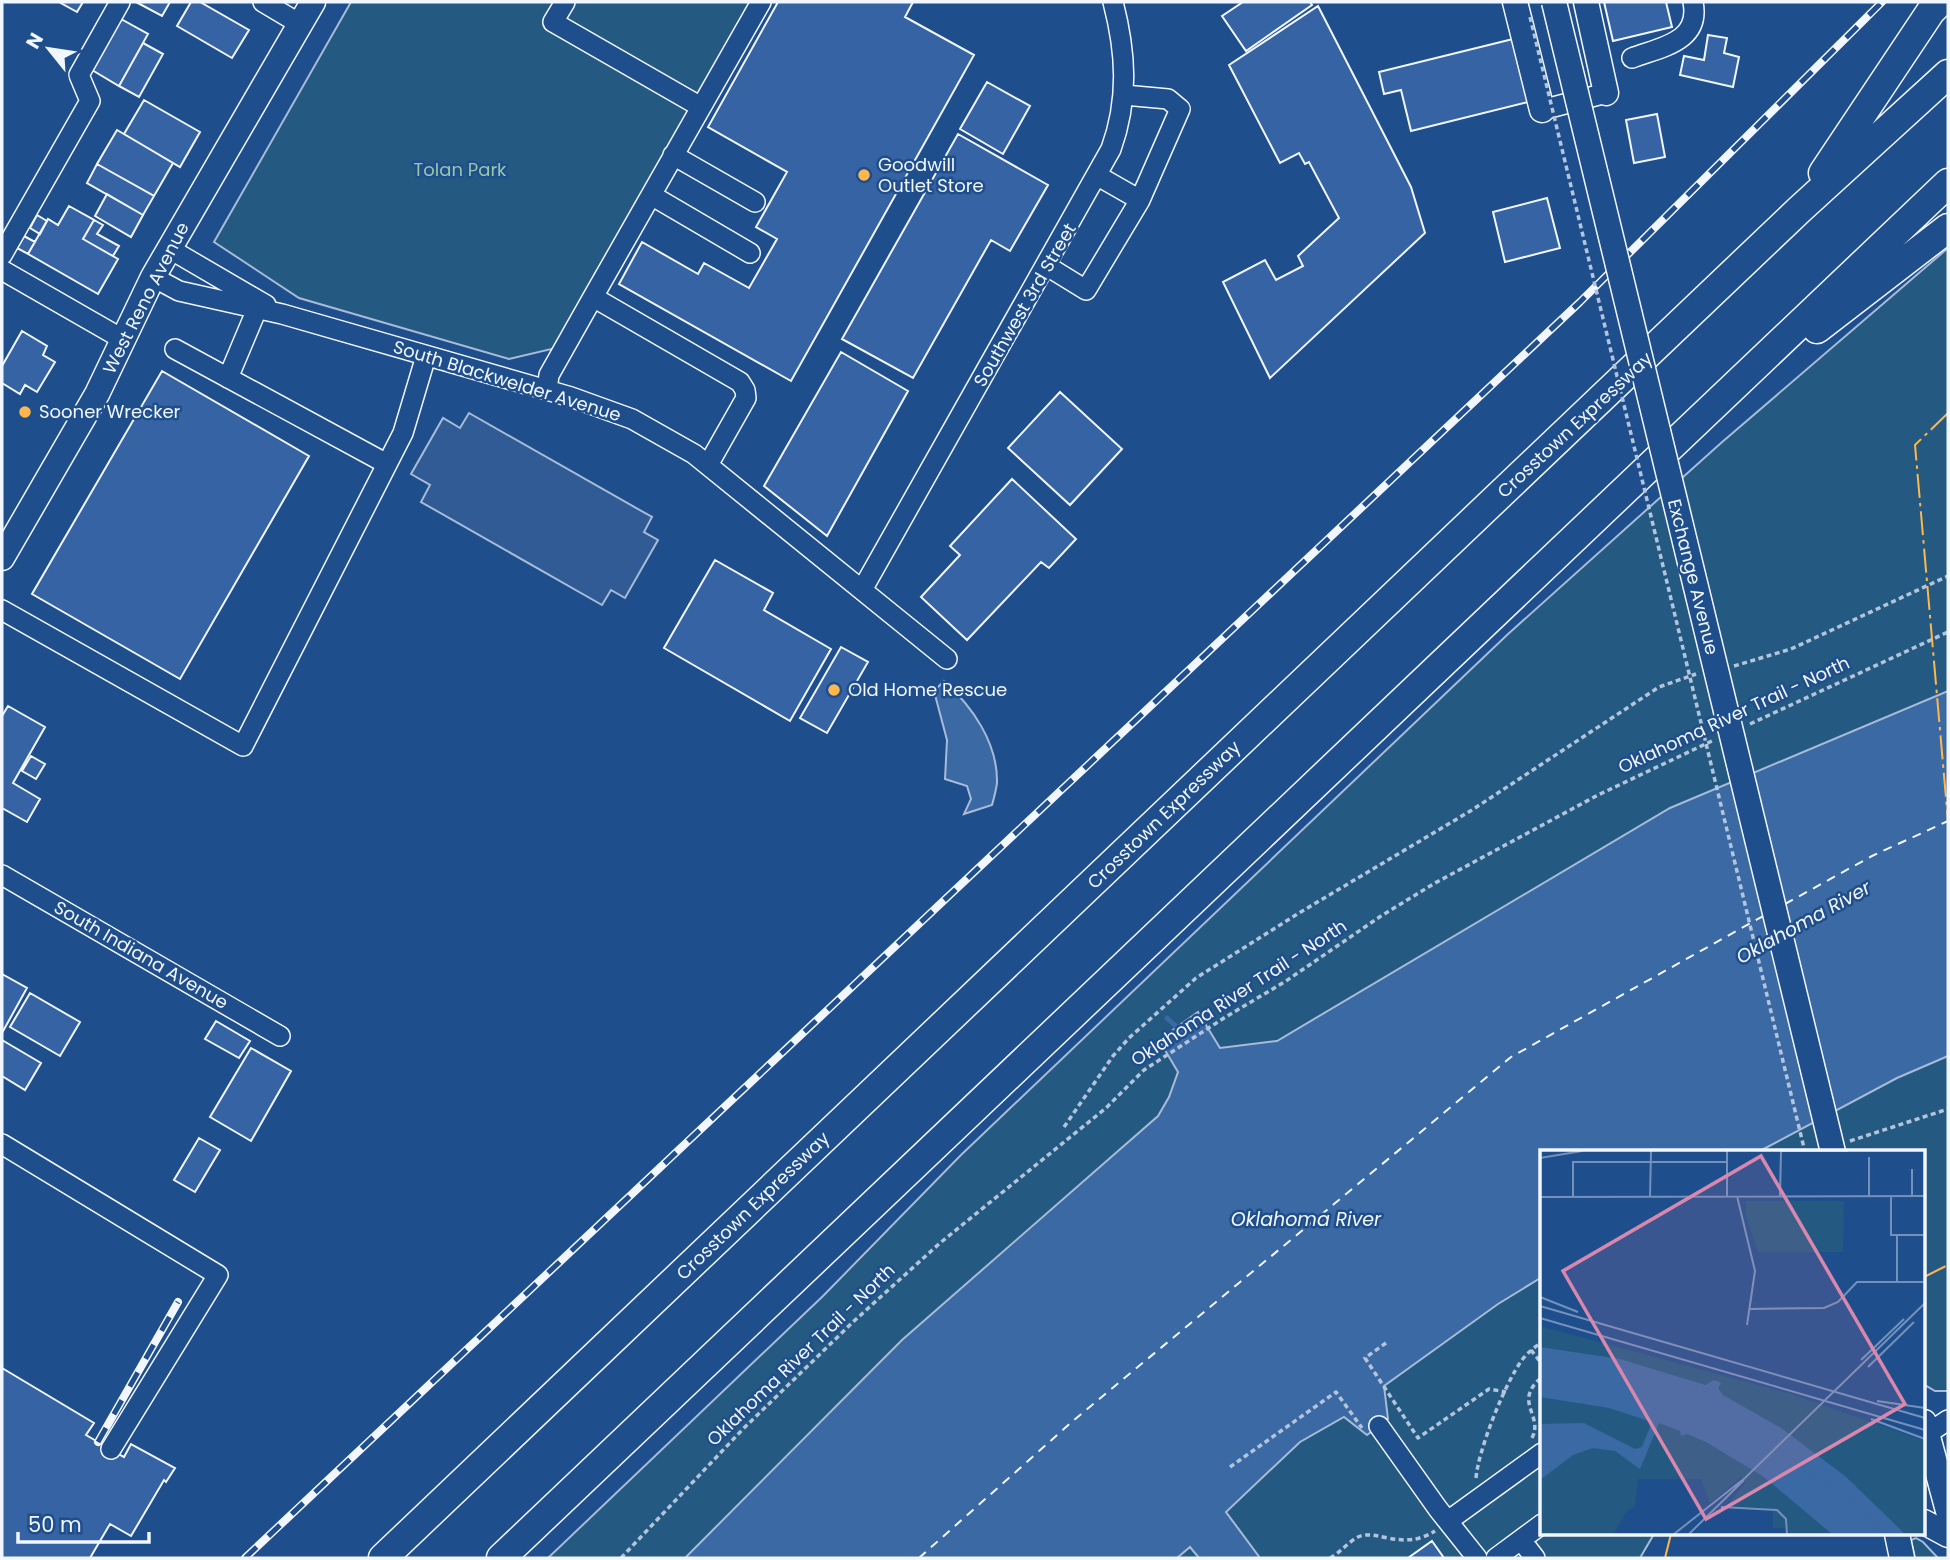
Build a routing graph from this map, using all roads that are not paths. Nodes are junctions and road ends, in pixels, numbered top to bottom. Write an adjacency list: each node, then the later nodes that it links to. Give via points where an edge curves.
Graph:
1 (120, 2): 29 (street, via 79,75 90,102)
2 (263, 2): 12 (street)
3 (313, 2): 12 (main road, West Reno Avenue)
4 (565, 2): 17 (street, via 553,22)
5 (761, 2): 17 (street)
6 (1113, 2): 16 (street, Southwest 3rd Street, via 1125,65)
7 (1554, 2): 51 (main road, Exchange Avenue, bridge)
8 (1586, 2): 15 (main road)
9 (1693, 2): 13 (street, via 1692,27 1685,37)
10 (1940, 2): 25 (highway)
11 (1522, 10): 18 (main road)
12 (300, 24): 27 (main road, West Reno Avenue)
13 (1633, 58)
14 (1948, 74): 25 (highway, Crosstown Expressway)
15 (1606, 93): 18 (street)
16 (1124, 95): 20 (street, Southwest 3rd Street, via 1115,137); 23 (street, via 1168,99 1180,108)
17 (701, 107): 19 (street)
18 (1542, 110)
19 (673, 155): 22 (street); 24 (street)
20 (1098, 176): 23 (street); 30 (street, Southwest 3rd Street)
21 (1948, 183): 41 (highway)
22 (651, 195): 28 (street); 33 (street)
23 (1140, 200): 30 (street, via 1086,290)
24 (755, 202)
25 (1799, 210): 62 (highway, Crosstown Expressway)
26 (1948, 228): 41 (highway)
27 (170, 249): 32 (main road, West Reno Avenue); 35 (street, South Blackwelder Avenue)
28 (750, 253)
29 (2, 254)
30 (1047, 266): 45 (street, Southwest 3rd Street)
31 (2, 270): 36 (street)
32 (153, 277): 34 (street, South Blackwelder Avenue, via 179,291); 36 (main road, West Reno Avenue)
33 (593, 297): 40 (street, via 550,375); 43 (street, via 740,382 746,398)
34 (257, 309): 35 (street, South Blackwelder Avenue); 39 (street)
35 (282, 314): 38 (street, South Blackwelder Avenue)
36 (124, 340): 44 (main road, West Reno Avenue)
37 (175, 349): 39 (street)
38 (426, 355): 40 (street, South Blackwelder Avenue); 42 (street, via 402,433)
39 (228, 378): 42 (street)
40 (547, 390): 43 (street, South Blackwelder Avenue, via 632,419)
41 (1690, 426): 68 (highway)
42 (387, 464): 46 (street, via 243,746)
43 (708, 464): 45 (street, South Blackwelder Avenue)
44 (2, 558)
45 (862, 590): 47 (street, South Blackwelder Avenue)
46 (2, 610)
47 (947, 659)
48 (2, 875): 49 (street, South Indiana Avenue)
49 (280, 1036)
50 (2, 1144): 57 (street, via 218,1275)
51 (1839, 1148)
52 (1948, 1420): 54 (street)
53 (1373, 1430): 59 (street)
54 (1926, 1431)
55 (1926, 1435): 58 (main road)
56 (1536, 1447): 59 (street, via 1478,1488)
57 (111, 1449)
58 (1948, 1511)
59 (1448, 1521): 69 (street)
60 (1926, 1523): 63 (main road)
61 (1540, 1526): 65 (street)
62 (414, 1528): 66 (highway); 67 (highway, Crosstown Expressway)
63 (1948, 1535)
64 (1897, 1536): 72 (main road)
65 (1521, 1540): 70 (street); 71 (street)
66 (370, 1558)
67 (383, 1558)
68 (501, 1558)
69 (1476, 1558)
70 (1496, 1558)
71 (1535, 1558)
72 (1902, 1558)

